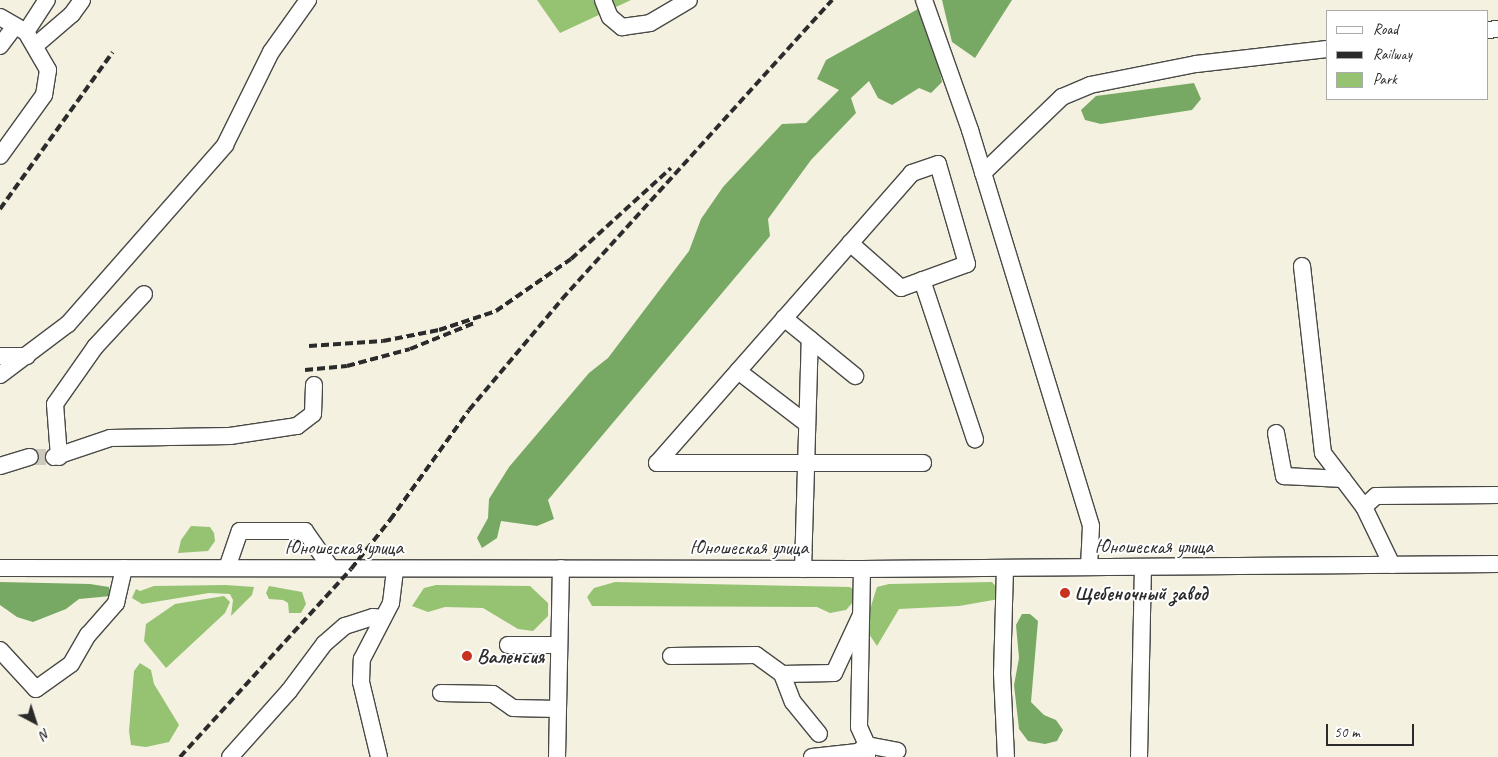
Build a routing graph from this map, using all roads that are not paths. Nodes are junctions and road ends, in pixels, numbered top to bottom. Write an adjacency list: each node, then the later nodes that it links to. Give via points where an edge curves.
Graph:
1 (47, 0): 8 (street)
2 (82, 0): 10 (street, via 72,14)
3 (308, 0): 21 (street, via 271,52 225,144 68,324)
4 (603, 0): 5 (street, via 610,17 622,27 650,23)
5 (689, 0)
6 (924, 0): 13 (street)
7 (0, 17): 8 (street)
8 (20, 29): 9 (street); 10 (street)
9 (0, 46)
10 (36, 46): 12 (street, via 48,70 44,95)
11 (1326, 49): 13 (street, via 1196,64 1090,85 1062,97)
12 (0, 156)
13 (983, 173): 38 (street, via 1091,526)
14 (850, 243): 16 (street, via 901,288); 16 (street, via 912,173 938,164 967,264); 18 (street)
15 (1302, 266): 33 (street, via 1323,452)
16 (922, 280): 28 (street)
17 (144, 294): 25 (street, via 95,347 55,404 56,457 110,438 230,436 297,426 313,414)
18 (784, 318): 19 (street); 22 (street)
19 (810, 339): 24 (street); 26 (street)
20 (0, 356): 21 (street)
21 (27, 356): 23 (street)
22 (738, 372): 26 (street); 30 (street, via 657,463)
23 (0, 375)
24 (854, 376)
25 (314, 385)
26 (807, 424): 30 (street)
27 (1276, 433): 33 (street, via 1284,476)
28 (975, 439)
29 (30, 457): 32 (street)
30 (806, 463): 31 (street); 47 (street)
31 (923, 463)
32 (0, 466)
33 (1343, 479): 35 (street)
34 (1498, 496): 35 (street, via 1376,496)
35 (1364, 507): 37 (street)
36 (1498, 564): 37 (street, Юношеская улица)
37 (1392, 565): 39 (street, Юношеская улица)
38 (1089, 567): 39 (street, Юношеская улица); 46 (street, Юношеская улица)
39 (1143, 567): 66 (street)
40 (0, 568): 41 (street, Юношеская улица)
41 (124, 568): 42 (street, Юношеская улица); 53 (street, via 116,603 88,635 71,664 36,689)
42 (228, 568): 43 (street, Юношеская улица); 43 (street, via 240,531 305,531)
43 (331, 568): 44 (street, Юношеская улица)
44 (395, 568): 45 (street, Юношеская улица); 50 (street, via 392,603)
45 (561, 568): 47 (street, Юношеская улица); 52 (street)
46 (1005, 568): 48 (street, Юношеская улица); 65 (street, via 1002,673)
47 (803, 569): 48 (street, Юношеская улица)
48 (862, 569): 49 (street)
49 (861, 615): 55 (street, via 834,673); 59 (street, via 859,727)
50 (384, 618): 61 (street, via 373,617 345,626 324,644 289,691); 62 (street, via 362,659 361,682)
51 (508, 645): 52 (street)
52 (559, 646): 57 (street)
53 (0, 650)
54 (671, 656): 55 (street, via 756,655)
55 (782, 674): 58 (street, via 793,702)
56 (441, 693): 57 (street, via 493,694 513,708)
57 (558, 709): 63 (street)
58 (818, 734)
59 (867, 751): 60 (street); 64 (street)
60 (897, 751)
61 (230, 757)
62 (379, 757)
63 (557, 757)
64 (812, 757)
65 (1006, 757)
66 (1139, 757)

